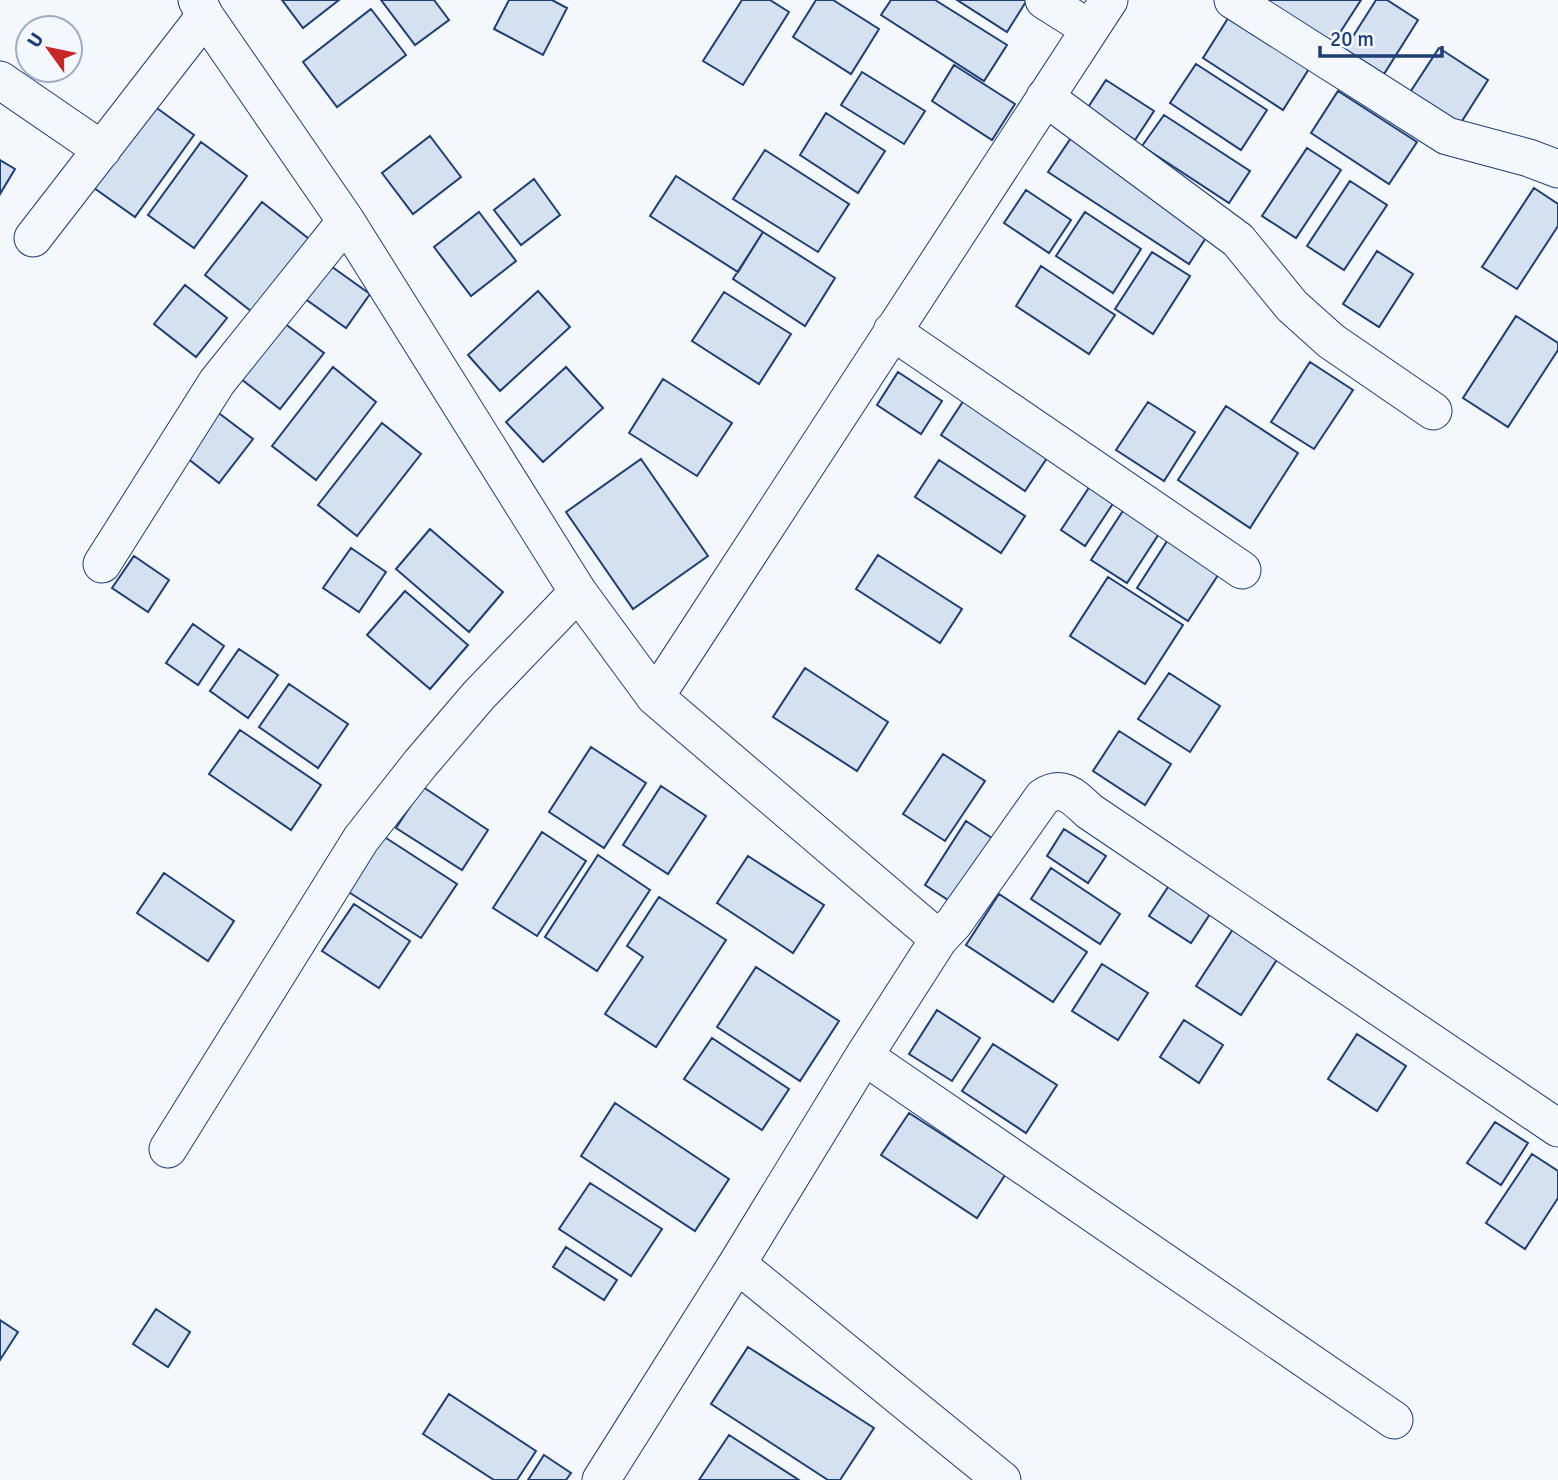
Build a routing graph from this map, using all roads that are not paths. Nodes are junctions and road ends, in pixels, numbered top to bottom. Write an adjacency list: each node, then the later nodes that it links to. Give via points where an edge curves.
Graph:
1 (1044, 0): 4 (street)
2 (1234, 0): 8 (street, via 1447,136)
3 (201, 8): 7 (street); 9 (street)
4 (1099, 15): 6 (street)
5 (0, 80): 7 (street)
6 (1045, 97): 11 (street); 12 (street, via 1238,240 1292,306 1331,341)
7 (102, 150): 10 (street)
8 (1558, 169)
9 (346, 221): 13 (street, via 218,382); 15 (street)
10 (33, 238)
11 (892, 331): 14 (street); 16 (street)
12 (1433, 411)
13 (102, 564)
14 (1242, 570)
15 (578, 593): 16 (street); 20 (street, via 479,695 361,839)
16 (655, 697): 17 (street)
17 (939, 939): 18 (street); 19 (street, via 1043,797 1060,790)
18 (864, 1056): 21 (street); 22 (street)
19 (1558, 1128)
20 (168, 1149)
21 (737, 1264): 23 (street); 24 (street)
22 (1394, 1420)
23 (601, 1480)
24 (1002, 1480)

